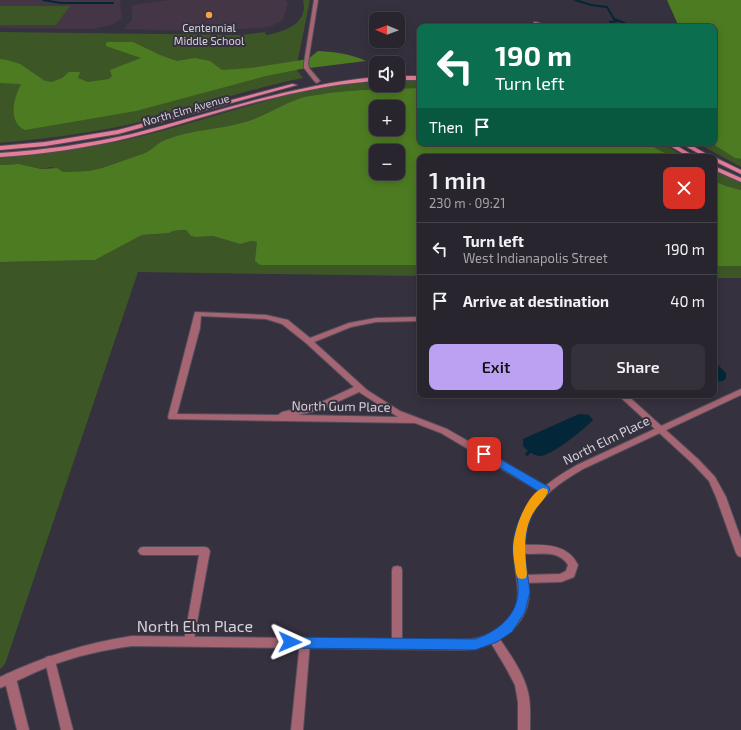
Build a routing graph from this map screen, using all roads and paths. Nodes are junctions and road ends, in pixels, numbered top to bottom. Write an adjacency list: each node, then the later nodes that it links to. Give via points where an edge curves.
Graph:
1 (316, 0): 10 (street, via 306,63)
2 (536, 23): 3 (street)
3 (539, 24)
4 (405, 73): 5 (main road)
5 (417, 73)
6 (369, 75): 10 (main road, North Elm Avenue)
7 (405, 78): 8 (main road)
8 (417, 78)
9 (369, 79): 10 (main road, North Elm Avenue)
10 (318, 83): 13 (main road, North Elm Avenue, via 265,92 118,132); 16 (main road, North Elm Avenue, via 129,136 62,148)
11 (673, 146): 14 (main road)
12 (689, 146): 15 (main road)
13 (0, 148)
14 (688, 154)
15 (703, 154)
16 (0, 155)
17 (717, 160): 19 (main road)
18 (717, 169): 20 (main road)
19 (741, 172)
20 (741, 180)
21 (417, 319): 22 (street, via 376,320 349,325)
22 (309, 341): 23 (street); 26 (street, North Gum Place, via 293,327 274,318 198,314 172,417)
23 (359, 388): 26 (street, North Gum Place, via 317,408); 27 (street, via 397,413)
24 (741, 392): 28 (street, North Elm Place)
25 (625, 398): 28 (street)
26 (266, 418): 27 (street, North Gum Place)
27 (416, 420): 29 (street, via 444,431)
28 (660, 429): 29 (street, North Elm Place, via 580,467); 32 (street, via 712,480 721,497)
29 (545, 490): 30 (street, North Elm Place, via 525,518)
30 (519, 549): 34 (street, North Elm Place); 34 (street, via 558,551 568,556 573,565 570,574 561,578)
31 (143, 552): 36 (street, via 205,552)
32 (741, 553)
33 (397, 570): 38 (street)
34 (522, 579): 35 (street, North Elm Place, via 524,592 519,612 507,628)
35 (493, 638): 38 (street, North Elm Place, via 475,645); 44 (street, via 516,672 520,683 524,705)
36 (189, 641): 37 (street, North Elm Place); 39 (street, North Elm Place, via 132,641 93,647)
37 (305, 642): 38 (street, North Elm Place); 43 (street)
38 (397, 644)
39 (50, 660): 40 (street, North Elm Place); 42 (street)
40 (5, 680): 41 (street)
41 (23, 730)
42 (67, 730)
43 (297, 730)
44 (524, 730)

